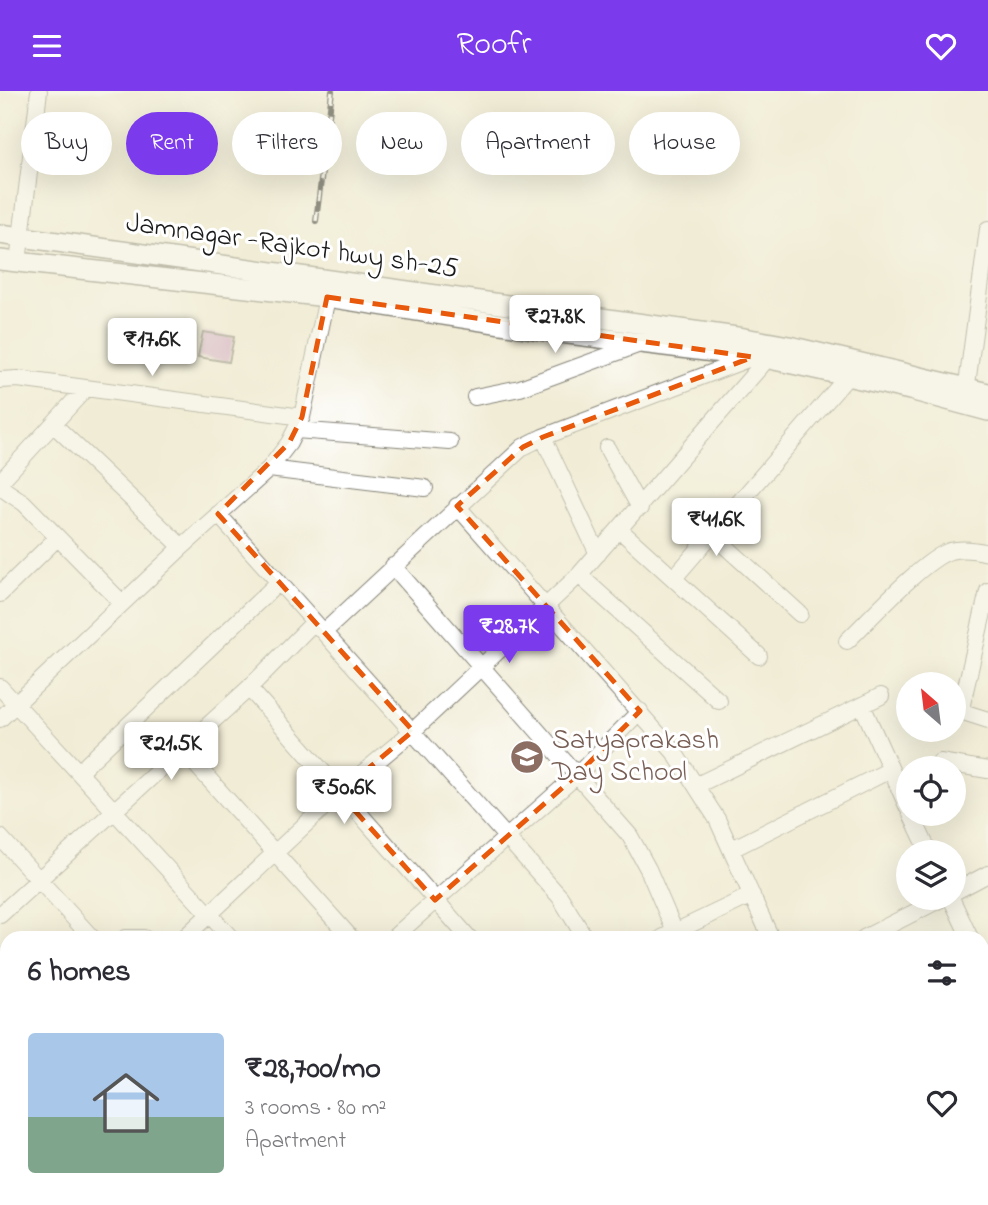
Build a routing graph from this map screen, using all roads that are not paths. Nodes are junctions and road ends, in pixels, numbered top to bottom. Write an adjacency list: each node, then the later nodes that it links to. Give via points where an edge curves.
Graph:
1 (39, 91): 4 (street)
2 (988, 229): 8 (street)
3 (0, 234): 4 (main road, Jamnagar -Rajkot hwy sh-25)
4 (23, 236): 5 (street); 6 (main road, Jamnagar -Rajkot hwy sh-25)
5 (9, 261): 6 (main road)
6 (328, 290): 7 (main road); 9 (main road, Jamnagar -Rajkot hwy sh-25); 17 (street)
7 (642, 343): 9 (main road); 15 (street, via 520,388)
8 (981, 344): 14 (street)
9 (767, 353): 10 (main road); 14 (main road, Jamnagar -Rajkot hwy sh-25); 19 (street); 26 (street)
10 (848, 376): 14 (main road); 29 (street)
11 (0, 380): 12 (street)
12 (86, 388): 17 (street); 18 (street)
13 (988, 393): 14 (main road, Jamnagar -Rajkot hwy sh-25)
14 (965, 395): 16 (main road)
15 (475, 397)
16 (988, 411)
17 (299, 423): 20 (street); 22 (street)
18 (54, 425): 23 (street); 31 (street)
19 (543, 437): 25 (street, via 523,447); 33 (street)
20 (450, 442)
21 (607, 448): 26 (street)
22 (269, 469): 24 (street); 27 (street)
23 (0, 484): 30 (street)
24 (425, 488)
25 (457, 506): 34 (street); 41 (street)
26 (639, 508): 28 (street)
27 (218, 515): 31 (street); 37 (street)
28 (621, 531): 33 (street); 36 (street)
29 (712, 534): 36 (street); 42 (street)
30 (57, 538): 39 (street); 40 (street)
31 (182, 547): 40 (street)
32 (988, 553): 44 (street, via 948,551)
33 (598, 554): 35 (street)
34 (393, 566): 43 (street); 46 (street)
35 (579, 575): 41 (street); 50 (street)
36 (674, 578): 45 (street)
37 (279, 582): 43 (street); 61 (street)
38 (988, 591): 55 (street, via 962,704 963,712)
39 (0, 594)
40 (122, 604): 51 (street)
41 (548, 607): 46 (street); 53 (street)
42 (800, 614)
43 (319, 627): 48 (street); 56 (street)
44 (847, 641)
45 (759, 656)
46 (480, 666): 56 (street); 62 (street)
47 (0, 687): 51 (street)
48 (249, 688): 57 (street); 65 (street)
49 (881, 696): 52 (street)
50 (719, 701)
51 (16, 704): 54 (street); 61 (street)
52 (862, 705): 59 (street); 64 (street)
53 (640, 711): 62 (street); 64 (street)
54 (0, 719)
55 (988, 720)
56 (413, 731): 65 (street); 68 (street)
57 (181, 748): 66 (street); 70 (street)
58 (966, 766): 60 (street)
59 (890, 770): 63 (street); 69 (street)
60 (988, 770)
61 (80, 771): 66 (street)
62 (578, 775): 68 (street); 87 (street, via 630,836 648,869)
63 (896, 783)
64 (697, 785): 69 (street)
65 (339, 793): 70 (street); 75 (street)
66 (113, 809): 72 (street); 79 (street)
67 (0, 837): 72 (street)
68 (508, 837): 75 (street); 86 (street, via 560,897)
69 (732, 849): 74 (street)
70 (276, 854): 79 (street); 83 (street)
71 (988, 874): 73 (street)
72 (38, 877): 78 (street); 80 (street)
73 (966, 886)
74 (752, 895): 88 (street); 89 (street)
75 (435, 900): 84 (street); 85 (street)
76 (925, 910): 90 (street)
77 (957, 910): 91 (street)
78 (0, 915)
79 (211, 915): 81 (street); 82 (street)
80 (86, 931)
81 (192, 931)
82 (224, 931)
83 (345, 931)
84 (401, 931)
85 (463, 931)
86 (581, 931)
87 (667, 931)
88 (676, 931)
89 (768, 931)
90 (893, 931)
91 (967, 931)

